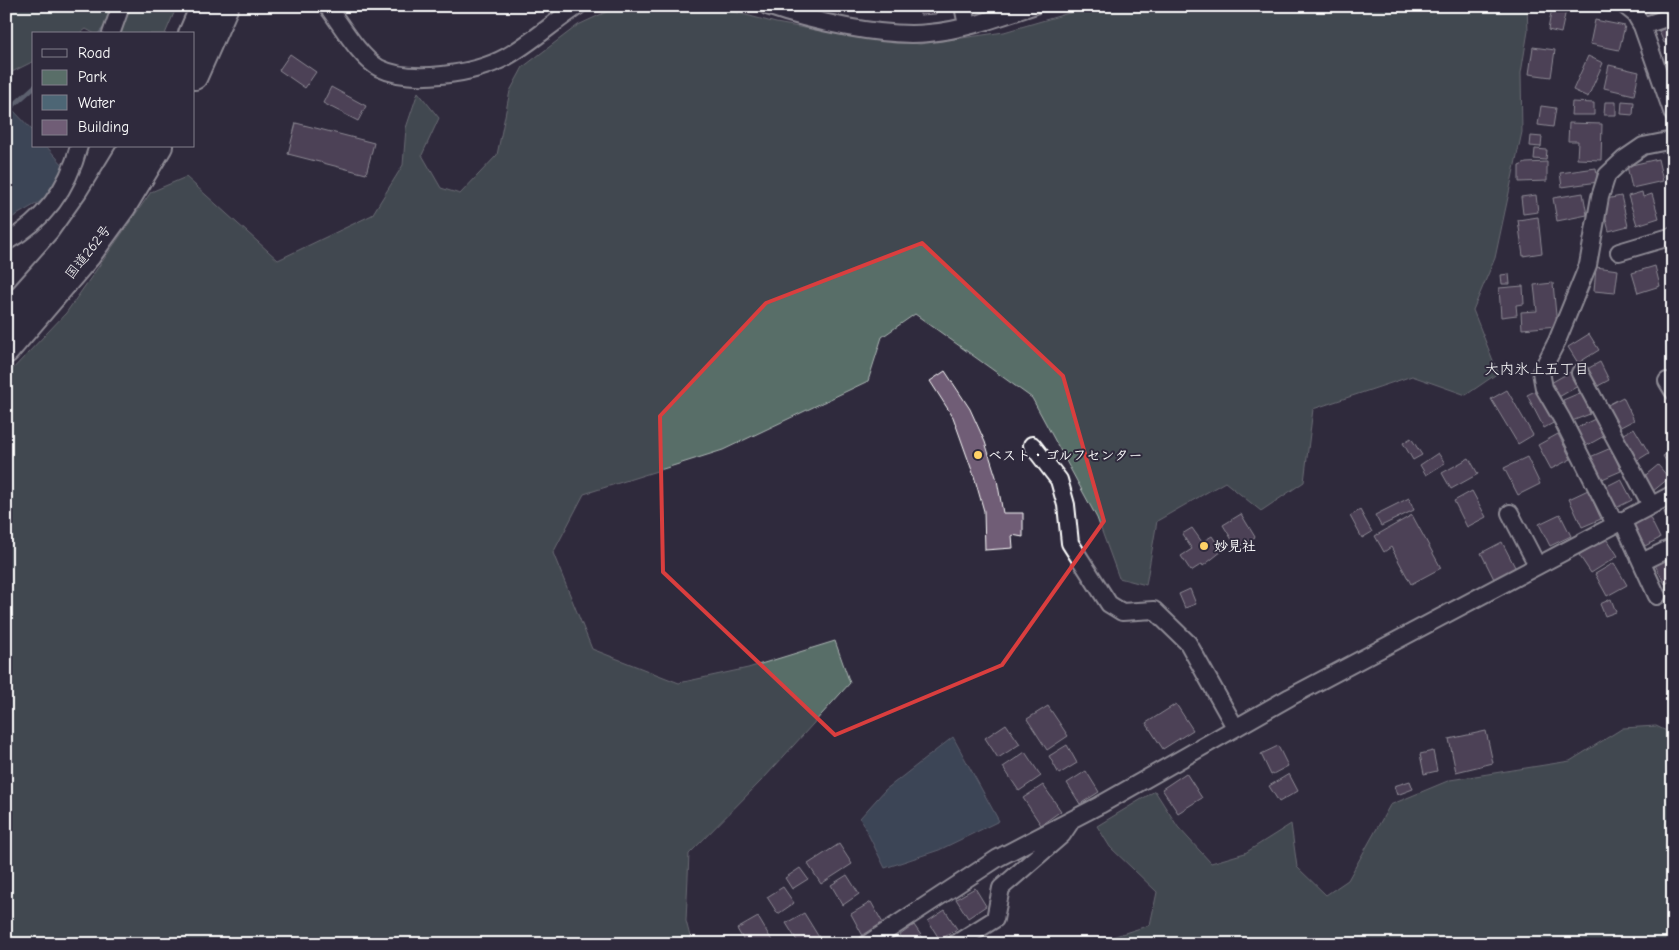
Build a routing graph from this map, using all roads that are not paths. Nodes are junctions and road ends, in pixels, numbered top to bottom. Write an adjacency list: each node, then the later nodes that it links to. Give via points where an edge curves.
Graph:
1 (121, 6): 13 (street)
2 (204, 6): 14 (highway)
3 (225, 6): 15 (highway)
4 (327, 6): 5 (street, via 361,51 378,67 410,76 486,66 506,57)
5 (578, 6)
6 (767, 6): 11 (street, via 801,18 889,32 931,33)
7 (963, 6): 11 (street)
8 (1033, 6): 11 (street, via 990,21)
9 (1625, 6): 12 (street)
10 (1673, 16): 12 (street)
11 (966, 25)
12 (1642, 26): 16 (street)
13 (112, 32)
14 (193, 32)
15 (195, 74)
16 (1673, 114)
17 (1673, 140): 31 (street, via 1643,146 1608,175 1600,198 1588,265 1541,372 1544,388)
18 (79, 148): 22 (street, via 62,190 45,213 25,232)
19 (132, 148): 24 (highway, 国道262号, via 68,246)
20 (158, 148): 25 (highway, 国道262号, via 122,207 88,254)
21 (1673, 236): 23 (street)
22 (6, 242)
23 (1619, 252)
24 (6, 316)
25 (6, 350)
26 (1580, 373): 29 (street, via 1601,398 1610,442)
27 (1032, 444): 36 (street, via 1059,480 1066,505 1070,544 1109,604 1122,612 1154,610 1188,643)
28 (1673, 494): 29 (street)
29 (1651, 506): 31 (street)
30 (1510, 513): 34 (street)
31 (1618, 522): 33 (street); 34 (street)
32 (1673, 547): 33 (street)
33 (1642, 562): 35 (street)
34 (1537, 565): 36 (street)
35 (1657, 596)
36 (1235, 727): 37 (street)
37 (1073, 819): 38 (street, via 998,858); 39 (street, via 1062,835 1001,888 995,919)
38 (867, 944)
39 (955, 944)

